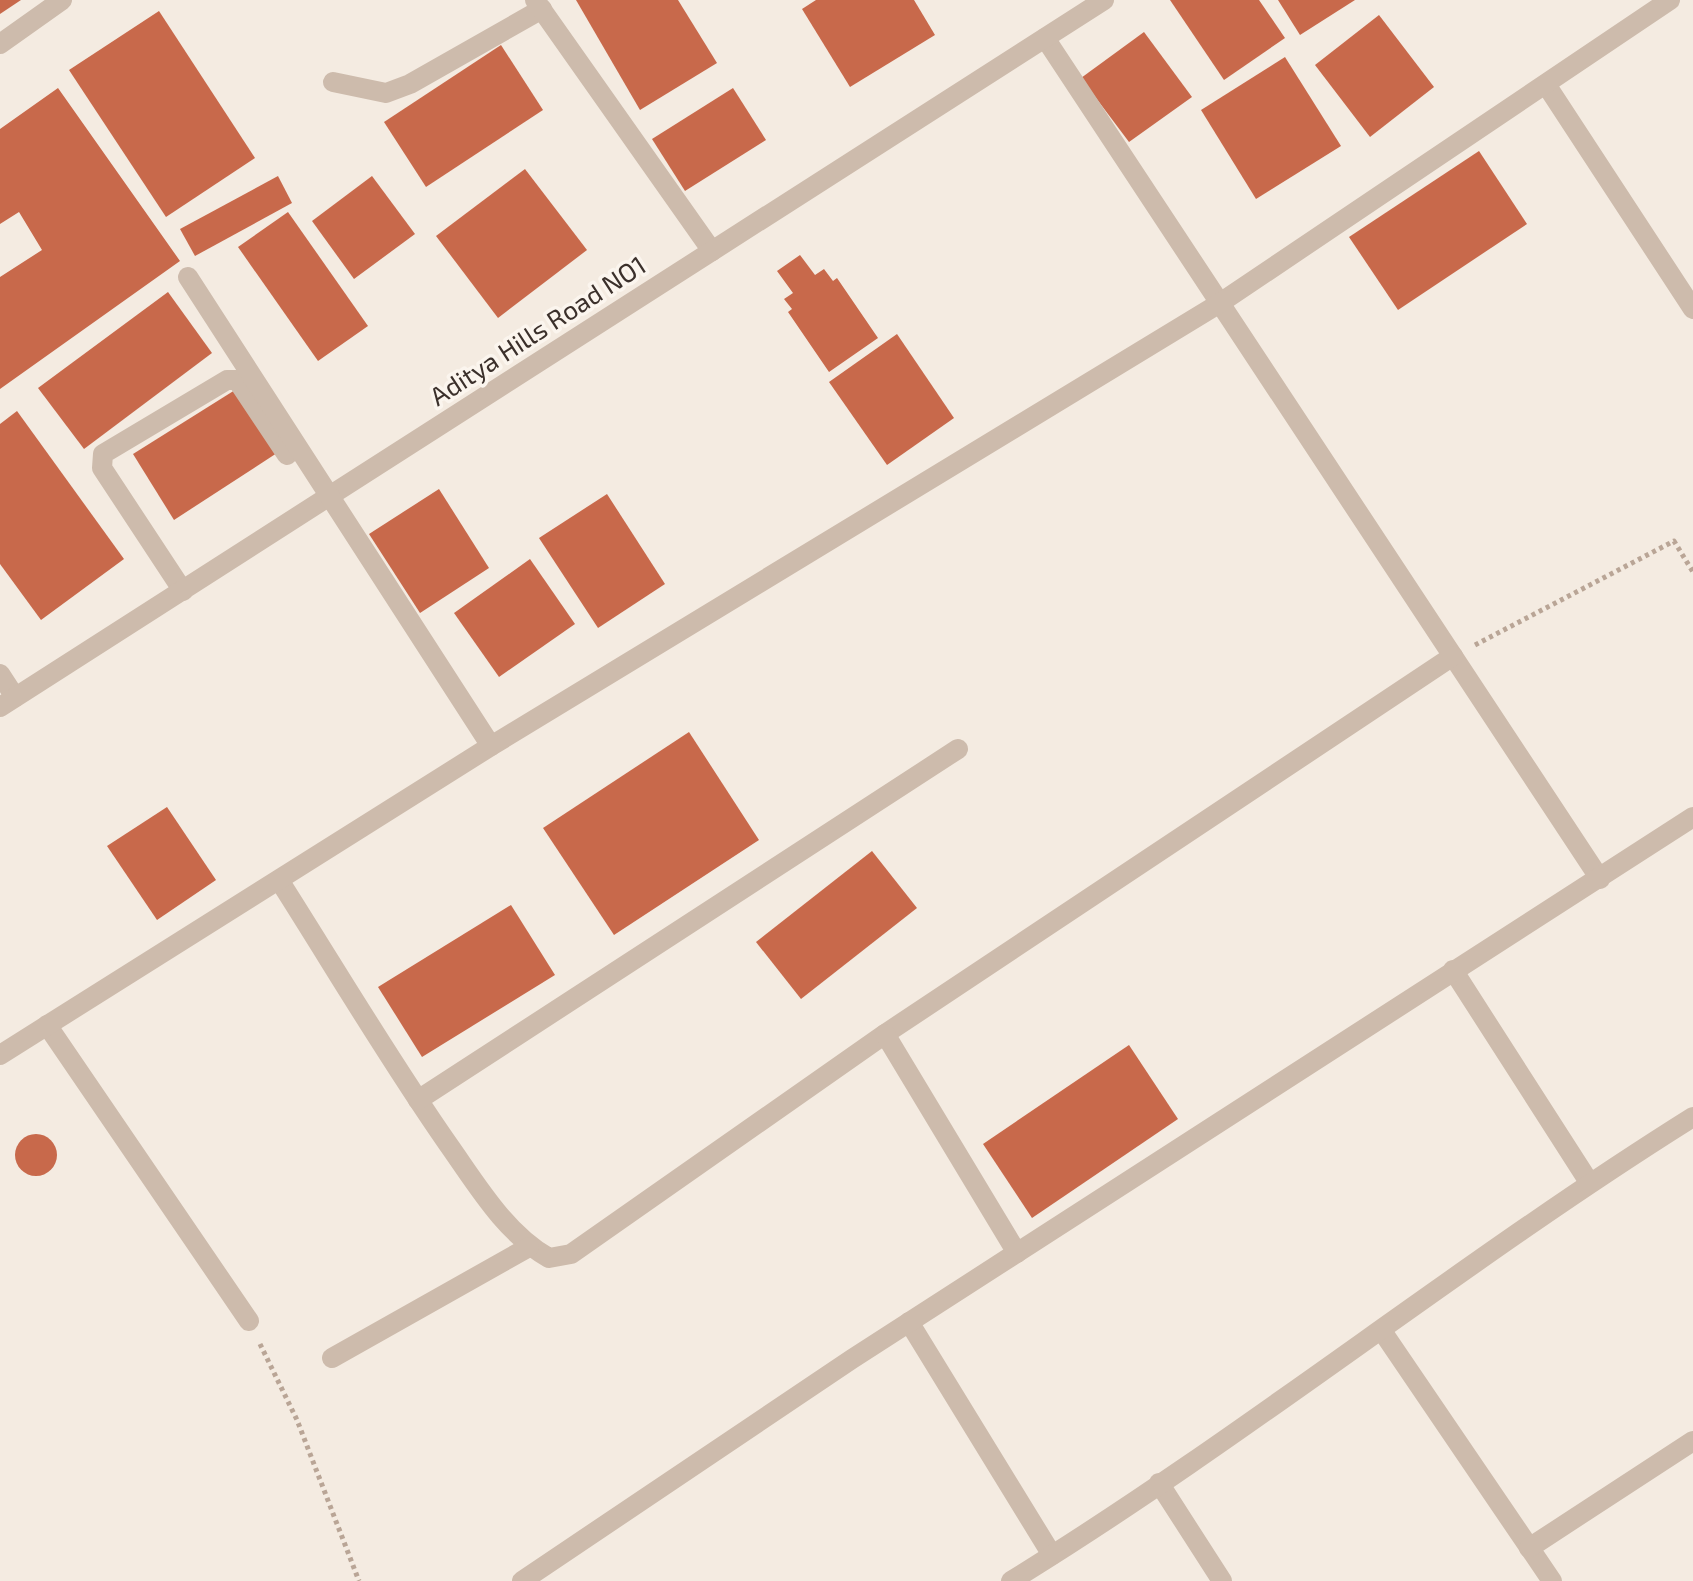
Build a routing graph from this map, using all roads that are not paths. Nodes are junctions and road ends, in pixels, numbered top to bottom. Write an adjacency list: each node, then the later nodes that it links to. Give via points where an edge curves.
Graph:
1 (62, 0): 6 (street)
2 (1104, 0): 5 (street, Aditya Hills Road NO1)
3 (1670, 0): 8 (street)
4 (538, 4): 7 (street, via 410,84 386,93); 9 (street)
5 (1045, 38): 9 (street, Aditya Hills Road NO1); 11 (street)
6 (0, 44)
7 (333, 82)
8 (1547, 86): 11 (street); 12 (street)
9 (712, 251): 13 (street, Aditya Hills Road NO1)
10 (188, 277): 13 (street)
11 (1220, 303): 15 (street); 18 (street)
12 (1693, 309)
13 (324, 499): 14 (street, Aditya Hills Road NO1); 14 (street, via 237,380 227,380 103,454 102,468); 18 (street)
14 (183, 591): 17 (street, Aditya Hills Road NO1)
15 (1453, 656): 21 (street); 25 (street)
16 (0, 674): 17 (street)
17 (8, 702)
18 (491, 746): 22 (street)
19 (958, 749): 27 (street)
20 (1693, 817): 21 (street)
21 (1600, 879): 23 (street)
22 (279, 880): 24 (street); 27 (street)
23 (1453, 970): 29 (street); 31 (street)
24 (47, 1025): 26 (street); 32 (street)
25 (885, 1034): 30 (street, via 571,1254 549,1258); 31 (street)
26 (0, 1055)
27 (418, 1100): 30 (street, via 486,1198)
28 (1693, 1117): 29 (street)
29 (1589, 1182): 34 (street)
30 (529, 1247): 35 (street)
31 (1017, 1253): 33 (street)
32 (249, 1321)
33 (909, 1322): 39 (street); 40 (street)
34 (1382, 1331): 37 (street); 38 (street)
35 (332, 1358)
36 (1693, 1441): 38 (street)
37 (1159, 1483): 39 (street); 42 (street)
38 (1529, 1548): 43 (street)
39 (1052, 1555): 41 (street)
40 (522, 1581)
41 (1011, 1581)
42 (1222, 1581)
43 (1552, 1581)

